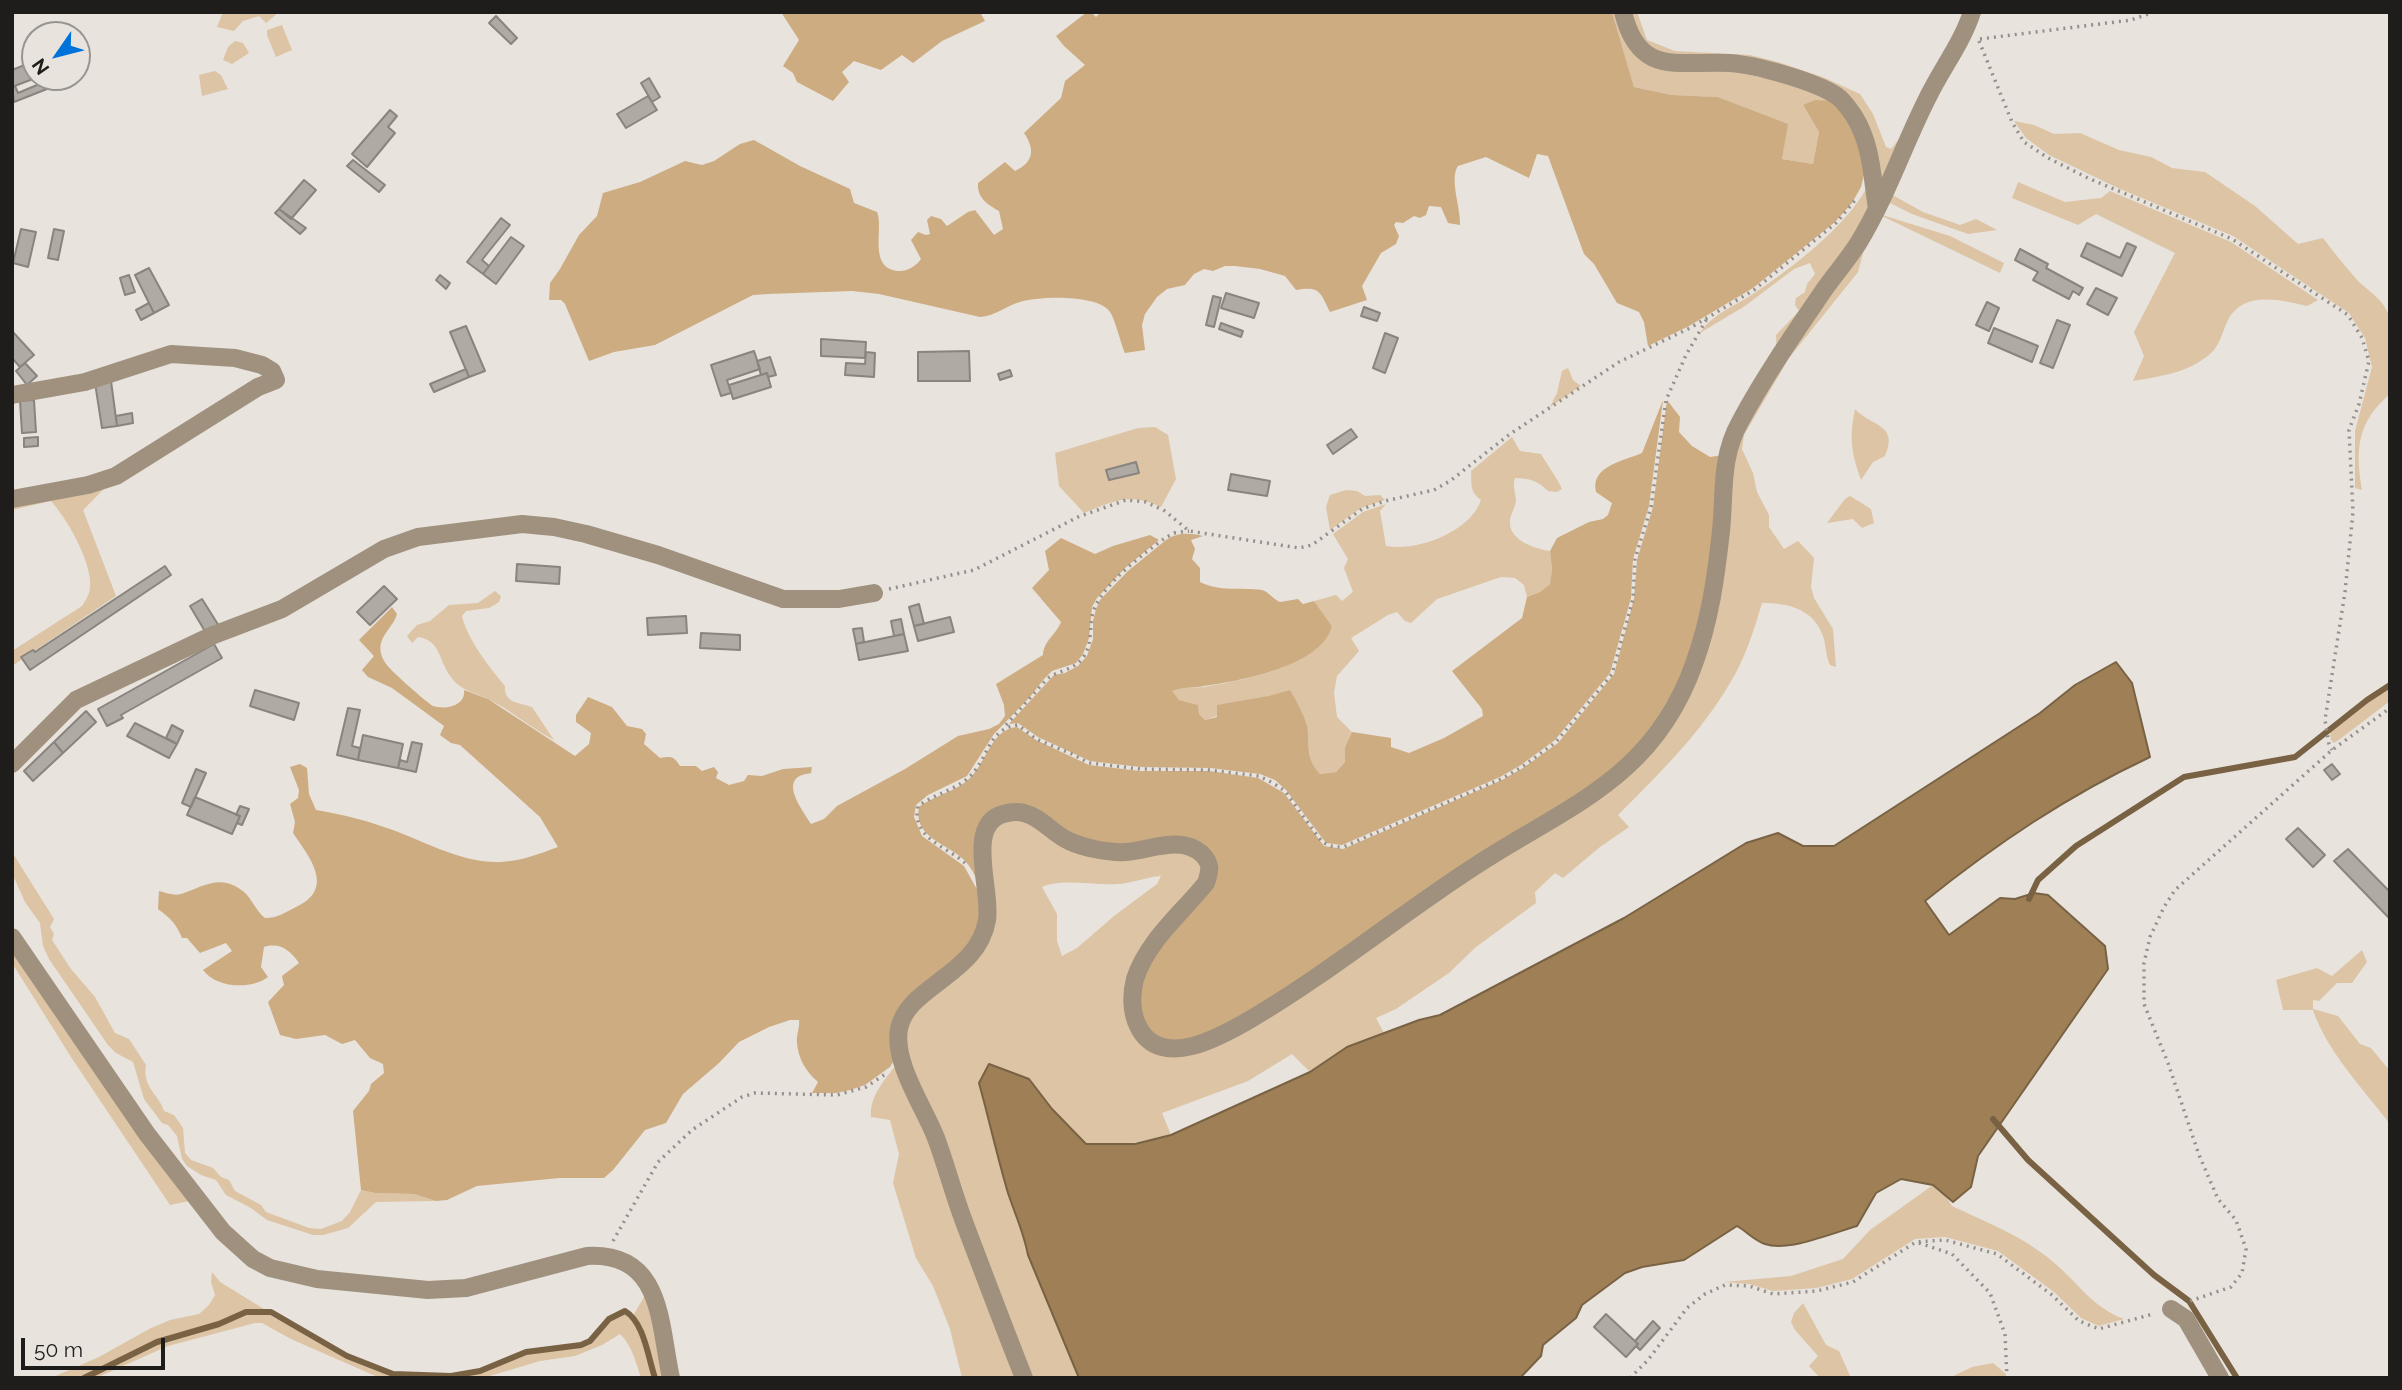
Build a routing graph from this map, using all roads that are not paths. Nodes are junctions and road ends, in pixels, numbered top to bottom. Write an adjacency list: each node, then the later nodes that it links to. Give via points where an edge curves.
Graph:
1 (1623, 12): 3 (street, via 1631,36 1657,60 1741,65 1839,97 1867,144)
2 (1972, 12): 3 (street, via 1972,36 1937,78)
3 (1877, 209): 11 (street, via 1731,439 1722,481 1722,523 1709,620 1680,697 1659,732 1622,773 1581,804 1469,870 1251,1019 1206,1043 1177,1049 1157,1045 1142,1033 1134,1013 1133,990 1146,956 1206,883 1210,872 1206,858 1197,850 1174,844 1113,852 1072,842 1014,811 988,823 982,843 988,896 985,930 972,954 908,1010 899,1029 901,1054)
4 (12, 395): 5 (street, via 85,382 171,354 235,358 262,365 276,380 116,476)
5 (12, 499)
6 (874, 593): 7 (street, via 839,599 783,599 658,555 554,527 522,524 418,537 384,550 282,609 211,636 76,700)
7 (12, 764)
8 (12, 937): 10 (street, via 147,1134 223,1232 253,1259 270,1268 317,1279 428,1290 466,1288 573,1259 617,1258 653,1289)
9 (2171, 1309): 12 (street, via 2186,1319)
10 (671, 1378)
11 (1024, 1378)
12 (2220, 1378)

